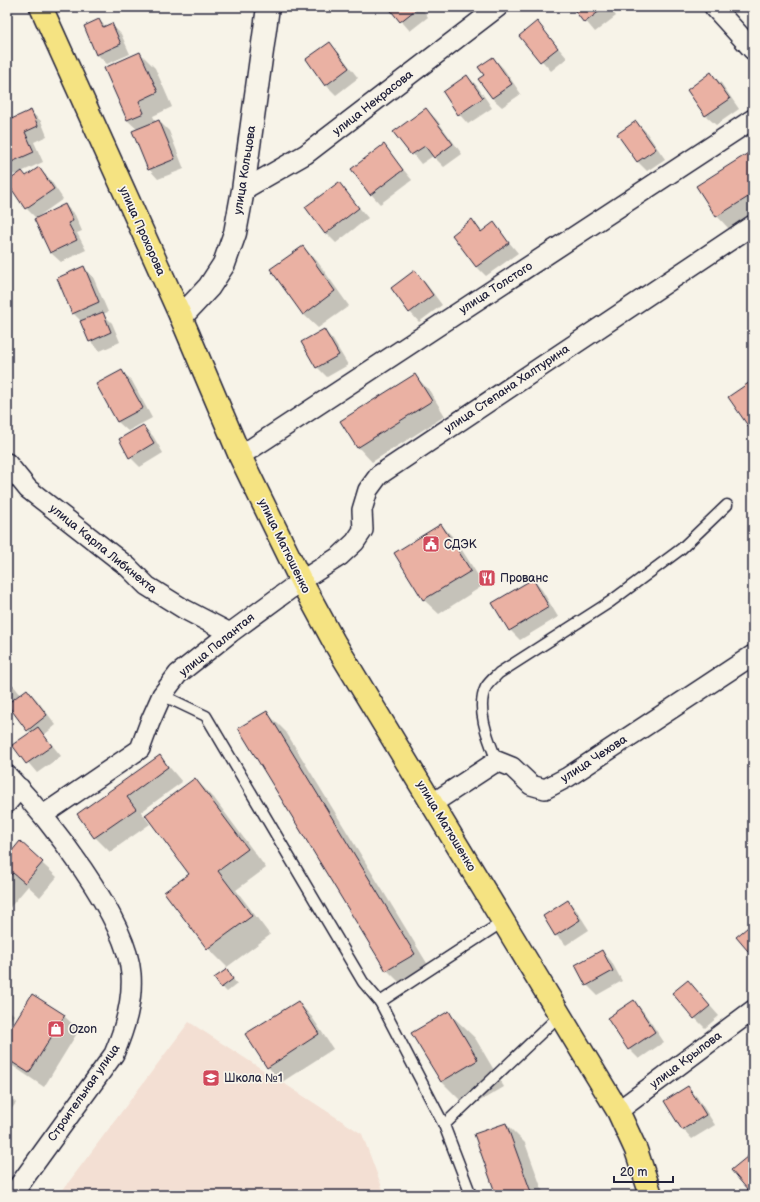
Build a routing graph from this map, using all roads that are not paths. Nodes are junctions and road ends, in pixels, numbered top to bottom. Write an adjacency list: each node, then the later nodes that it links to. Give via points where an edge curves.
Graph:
1 (41, 7): 9 (main road, улица Прохорова)
2 (268, 7): 7 (main road, улица Кольцова)
3 (498, 7): 7 (street, улица Некрасова, via 306,154)
4 (714, 7): 5 (street)
5 (753, 50)
6 (753, 119): 10 (street, улица Толстого)
7 (243, 190): 9 (main road, улица Кольцова, via 235,233 224,264 209,287)
8 (753, 225): 13 (street, улица Степана Халтурина, via 379,475 368,490 362,510 363,530 356,542 340,556)
9 (181, 317): 10 (main road, улица Прохорова)
10 (240, 456): 13 (main road, улица Матюшенко)
11 (7, 463): 14 (street, улица Карла Либкнехта, via 28,489 128,567 147,586)
12 (727, 505): 17 (lane, via 682,549 610,602 499,673 486,687 483,705 485,731)
13 (301, 581): 14 (street, улица Палантая); 20 (main road, улица Матюшенко, via 334,642)
14 (230, 633): 16 (street, улица Палантая, via 178,674)
15 (753, 654): 17 (street, улица Чехова, via 568,777 545,789 531,785 512,767)
16 (162, 695): 21 (street, улица Палантая, via 140,749); 23 (lane, via 206,716 363,982)
17 (497, 761): 20 (street)
18 (13, 781): 19 (street); 21 (street)
19 (7, 803)
20 (433, 803): 22 (main road, улица Матюшенко)
21 (43, 815): 28 (street, Строительная улица, via 115,923 127,951 132,990 123,1033 114,1054)
22 (504, 921): 23 (lane); 25 (main road, улица Матюшенко)
23 (380, 1002): 27 (lane)
24 (753, 1010): 26 (street, улица Крылова)
25 (560, 1014): 26 (main road, улица Матюшенко); 27 (lane)
26 (618, 1111): 30 (main road, улица Матюшенко, via 636,1150)
27 (444, 1125): 29 (lane)
28 (12, 1195)
29 (471, 1195)
30 (651, 1195)

